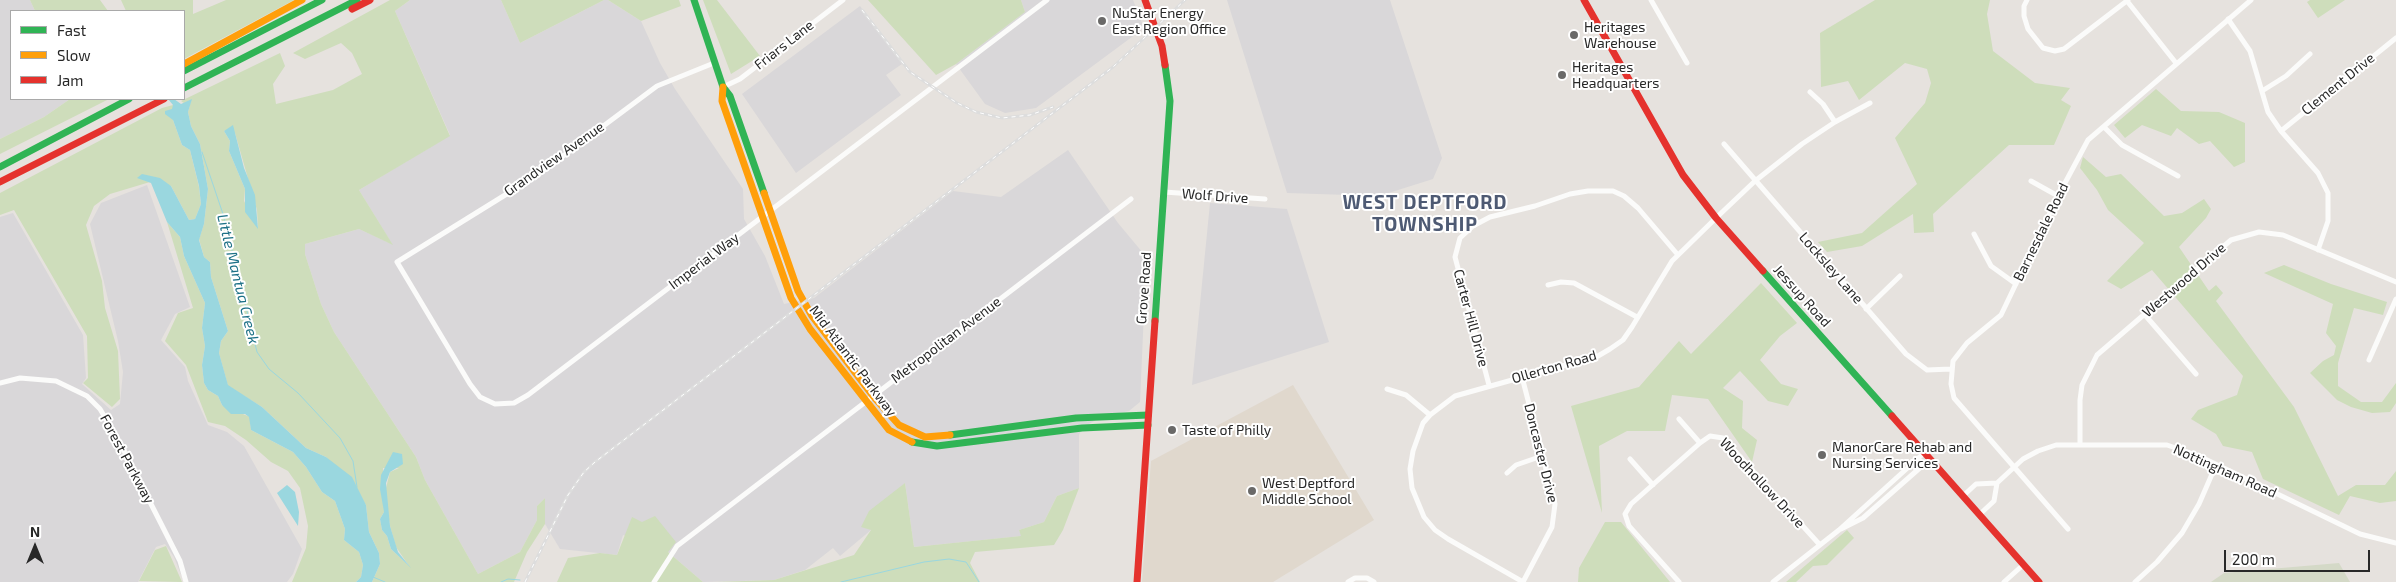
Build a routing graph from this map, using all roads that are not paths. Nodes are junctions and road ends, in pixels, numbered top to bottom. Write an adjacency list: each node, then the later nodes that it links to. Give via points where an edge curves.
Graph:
1 (302, 0): 18 (main road)
2 (322, 0): 22 (main road)
3 (357, 0): 15 (main road)
4 (370, 0): 15 (main road, via 344,13)
5 (694, 0): 19 (main road, Mid Atlantic Parkway)
6 (843, 0): 24 (street, Friars Lane, via 740,79)
7 (1047, 0): 43 (street, Imperial Way)
8 (1145, 0): 39 (main road, Grove Road, via 1162,45 1169,90)
9 (1584, 0): 45 (main road, Jessup Road, via 1683,175)
10 (1651, 0): 20 (street)
11 (2027, 0): 12 (street, via 2024,16 2028,29 2043,48 2055,51 2064,49)
12 (2127, 0): 21 (street)
13 (2251, 0): 14 (street, Barnesdale Road)
14 (2228, 20): 21 (street, Barnesdale Road); 25 (street, via 2250,51)
15 (316, 21): 23 (main road)
16 (2396, 38): 32 (street, Clement Drive)
17 (2310, 54): 25 (street, via 2286,76)
18 (185, 63)
19 (714, 63): 24 (main road, Mid Atlantic Parkway); 49 (street, Grandview Avenue, via 657,86 539,174)
20 (1687, 63)
21 (2176, 63): 31 (street, Barnesdale Road)
22 (185, 70)
23 (185, 87)
24 (723, 88): 43 (main road, Mid Atlantic Parkway, via 730,96); 44 (main road, Mid Atlantic Parkway, via 722,101)
25 (2262, 91): 32 (street, via 2268,112)
26 (1810, 92): 30 (street)
27 (127, 100): 34 (main road)
28 (162, 100): 38 (main road)
29 (1870, 103): 30 (street, Ollerton Road)
30 (1835, 122): 36 (street, Ollerton Road)
31 (2104, 127): 35 (street, via 2122,145); 40 (street, Barnesdale Road, via 2084,145)
32 (2281, 131): 47 (street, via 2318,173 2328,193 2328,221)
33 (1724, 144): 36 (street, Locksley Lane)
34 (0, 167)
35 (2178, 176)
36 (1755, 181): 45 (street, Ollerton Road); 55 (street, Locksley Lane)
37 (2031, 181): 40 (street)
38 (0, 182)
39 (1164, 192): 42 (street, Wolf Drive); 67 (main road, Grove Road)
40 (2058, 196): 52 (street, Barnesdale Road)
41 (1130, 199): 65 (street, Metropolitan Avenue)
42 (1265, 199)
43 (771, 209): 44 (street, Imperial Way); 65 (main road, Mid Atlantic Parkway, via 788,265 804,302)
44 (762, 217): 49 (street, Imperial Way, via 514,403 495,404 480,397); 66 (main road, Mid Atlantic Parkway, via 788,289 802,317)
45 (1716, 218): 48 (street, Ollerton Road); 73 (main road, Jessup Road)
46 (1974, 234): 52 (street, via 1991,266)
47 (2318, 250): 51 (street, Westwood Drive); 56 (street, Westwood Drive, via 2272,232 2231,240)
48 (1678, 255): 57 (street, Ollerton Road); 63 (street, Carter Hill Drive, via 1638,208 1613,191 1576,192 1490,217 1473,226 1460,238 1455,257)
49 (397, 262)
50 (1900, 276): 55 (street)
51 (2396, 282)
52 (2016, 284): 59 (street, Barnesdale Road, via 2001,315 1958,351)
53 (1548, 285): 57 (street, via 1574,283)
54 (2396, 299): 58 (street)
55 (1866, 308): 59 (street, Locksley Lane, via 1906,354 1927,370)
56 (2146, 315): 60 (street); 72 (street, Westwood Drive, via 2105,347 2089,368 2080,400)
57 (1637, 317): 61 (street, Ollerton Road, via 1623,340 1604,352)
58 (2369, 360)
59 (1951, 369): 78 (street, via 1954,398)
60 (2196, 374)
61 (1522, 377): 63 (street, Ollerton Road); 74 (street, Doncaster Drive)
62 (0, 383): 89 (street, Forest Parkway, via 20,378 56,381 87,396 100,409 180,561)
63 (1489, 385): 68 (street, Ollerton Road, via 1455,396)
64 (1387, 389): 68 (street, via 1406,395)
65 (873, 396): 66 (street, Metropolitan Avenue); 67 (main road, Mid Atlantic Parkway, via 899,425 925,437 1076,418)
66 (866, 402): 70 (main road, Mid Atlantic Parkway, via 889,430 924,446 1082,428); 90 (street, Metropolitan Avenue, via 677,546)
67 (1148, 415): 70 (main road, Grove Road)
68 (1430, 415): 94 (street, Ollerton Road, via 1418,434 1410,469 1412,488 1424,517 1448,539)
69 (1679, 419): 71 (street, Woodhollow Drive)
70 (1148, 425): 91 (main road, Grove Road)
71 (1700, 443): 81 (street, Woodhollow Drive); 87 (street, Woodhollow Drive, via 1710,436 1723,438)
72 (2080, 444): 77 (street, Nottingham Road, via 2167,445 2181,448); 78 (street, Nottingham Road, via 2038,450)
73 (1924, 453): 76 (main road, Jessup Road); 85 (street)
74 (1542, 456): 79 (street, via 1516,465); 94 (street, Doncaster Drive, via 1553,493 1555,514 1546,540)
75 (1630, 459): 81 (street)
76 (1930, 459): 82 (main road, Jessup Road); 85 (street, via 1863,518)
77 (2216, 465): 86 (street, Nottingham Road, via 2360,534); 99 (street, via 2182,532)
78 (2014, 466): 80 (street, Nottingham Road); 84 (street)
79 (1507, 473)
80 (1997, 483): 82 (street, via 1976,484); 83 (street, Nottingham Road, via 1994,501)
81 (1653, 485): 95 (street, Woodhollow Drive, via 1631,504 1626,511 1626,519)
82 (1963, 496): 83 (main road, Jessup Road)
83 (1979, 515): 88 (main road, Jessup Road)
84 (2068, 529)
85 (1839, 530): 87 (street)
86 (2396, 543)
87 (1820, 545): 96 (street)
88 (2023, 565): 97 (street); 98 (main road, Jessup Road)
89 (186, 582)
90 (654, 582)
91 (1137, 582)
92 (1348, 582): 93 (street, via 1355,578)
93 (1374, 582)
94 (1523, 582)
95 (1679, 582)
96 (1773, 582)
97 (2004, 582)
98 (2039, 582)
99 (2135, 582)

